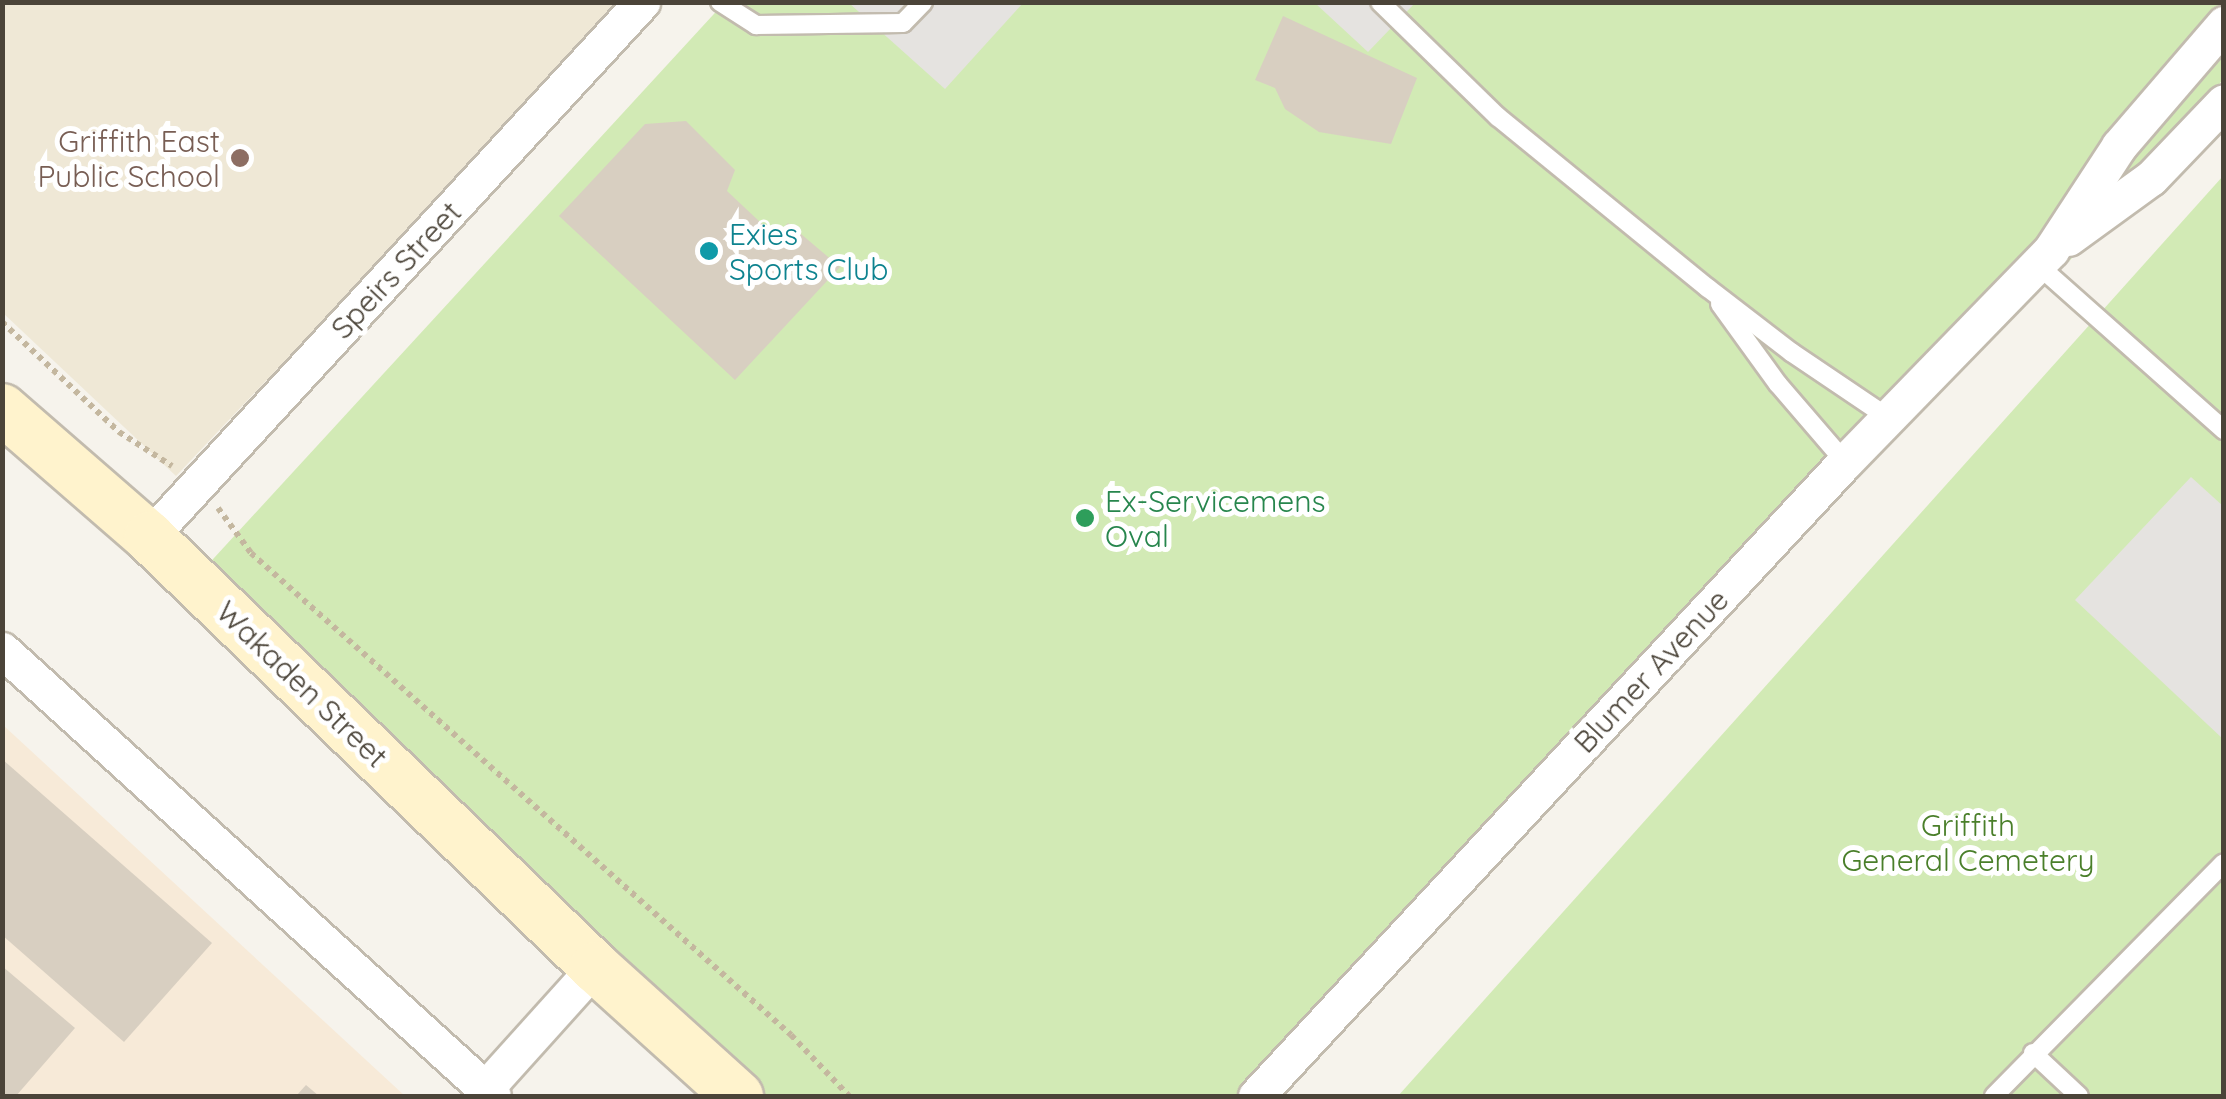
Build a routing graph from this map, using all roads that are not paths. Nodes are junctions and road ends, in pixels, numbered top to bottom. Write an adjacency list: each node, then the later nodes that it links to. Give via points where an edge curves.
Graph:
1 (642, 2): 13 (street, Speirs Street)
2 (720, 2): 3 (lane, via 756,24 903,23)
3 (922, 2)
4 (1380, 2): 8 (lane, via 1498,117)
5 (2224, 24): 7 (street, Blumer Avenue, via 2118,146)
6 (2224, 102): 7 (street, Blumer Avenue, via 2151,178)
7 (2044, 257): 10 (street, Blumer Avenue); 11 (lane)
8 (1708, 288): 10 (lane); 12 (lane)
9 (2, 409): 13 (main road, Wakaden Street)
10 (1889, 418): 12 (street, Blumer Avenue)
11 (2224, 430)
12 (1845, 462): 20 (street, Blumer Avenue)
13 (150, 537): 16 (main road, Wakaden Street)
14 (2, 650): 18 (street)
15 (2224, 863): 17 (lane)
16 (595, 967): 18 (street); 19 (main road, Wakaden Street)
17 (2033, 1053): 21 (lane); 22 (lane)
18 (489, 1093)
19 (738, 1096)
20 (1256, 1096)
21 (1994, 1096)
22 (2079, 1096)

